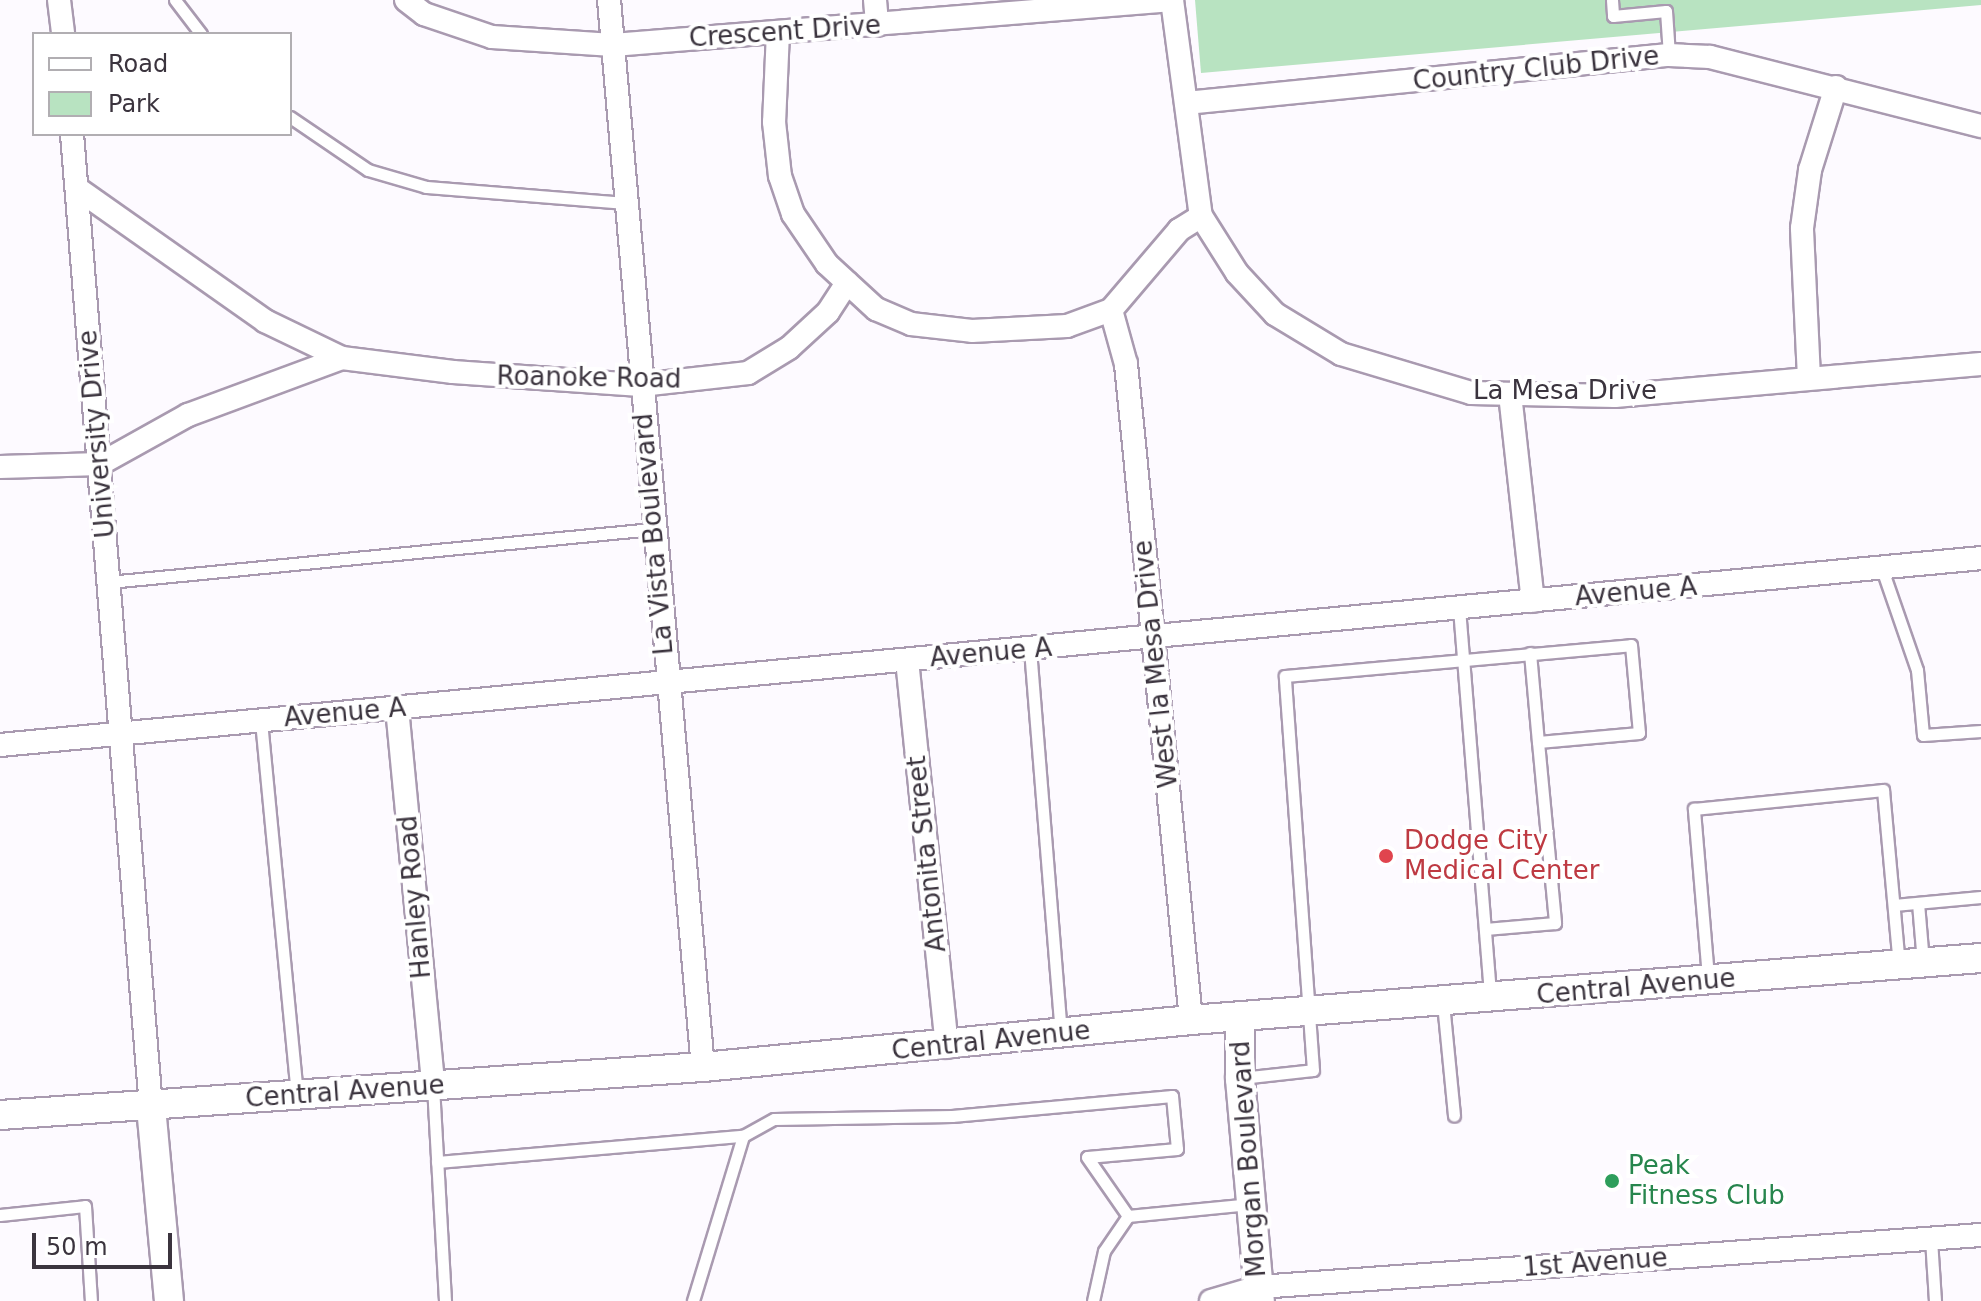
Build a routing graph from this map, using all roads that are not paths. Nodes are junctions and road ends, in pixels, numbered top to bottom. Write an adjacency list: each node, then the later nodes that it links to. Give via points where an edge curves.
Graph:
1 (59, 0): 9 (street)
2 (175, 0): 10 (lane)
3 (406, 0): 12 (street, Crescent Drive, via 424,14 492,37)
4 (609, 0): 12 (street, La Vista Boulevard)
5 (875, 0): 8 (street)
6 (1172, 0): 8 (street, Crescent Drive); 15 (street)
7 (1612, 0): 13 (lane, via 1613,16 1666,11)
8 (877, 25): 11 (street, Crescent Drive)
9 (63, 32)
10 (199, 32)
11 (778, 32): 12 (street, Crescent Drive); 22 (street, via 774,122 780,176 793,214 827,264)
12 (613, 45): 20 (street, La Vista Boulevard)
13 (1669, 55): 14 (street, Country Club Drive, via 1710,57); 15 (street, Country Club Drive)
14 (1836, 87): 17 (street, Country Club Drive); 26 (street, via 1810,170 1802,228)
15 (1186, 103): 21 (street)
16 (292, 118): 20 (lane, via 368,170 426,187)
17 (1981, 126)
18 (72, 136): 19 (street, University Drive)
19 (78, 189): 24 (street, Roanoke Road, via 265,321); 29 (street, University Drive)
20 (626, 203): 27 (street, La Vista Boulevard)
21 (1201, 216): 23 (street, via 1179,230); 28 (street, La Mesa Drive, via 1237,273 1275,314 1341,354 1471,393)
22 (847, 283): 23 (street, via 876,309 911,324 972,331 1067,326); 27 (street, Roanoke Road, via 809,330 748,373)
23 (1111, 310): 37 (street, West la Mesa Drive, via 1126,364)
24 (342, 358): 27 (street, Roanoke Road, via 544,381); 29 (street, Roanoke Road, via 188,415)
25 (1981, 364): 26 (street, La Mesa Drive)
26 (1809, 378): 28 (street, La Mesa Drive, via 1615,396)
27 (641, 385): 31 (street, La Vista Boulevard)
28 (1510, 394): 35 (street)
29 (100, 464): 30 (street, Roanoke Road); 34 (street, University Drive)
30 (0, 467)
31 (652, 529): 34 (lane); 42 (street, La Vista Boulevard)
32 (1981, 558): 33 (street, Avenue A)
33 (1882, 569): 35 (street, Avenue A); 45 (lane, via 1917,670 1923,735)
34 (109, 582): 46 (street, University Drive)
35 (1533, 601): 36 (street, Avenue A)
36 (1459, 608): 37 (street, Avenue A); 40 (lane)
37 (1153, 637): 38 (street, Avenue A); 60 (street, West la Mesa Drive)
38 (1030, 649): 41 (street, Avenue A); 61 (lane)
39 (1530, 653): 40 (lane); 47 (lane); 47 (lane, via 1631,645 1639,733)
40 (1463, 658): 52 (lane); 58 (lane, via 1285,676)
41 (907, 660): 42 (street, Avenue A); 62 (street, Antonita Street)
42 (667, 683): 43 (street, Avenue A); 63 (street, La Vista Boulevard)
43 (397, 708): 44 (street, Avenue A); 65 (street, Hanley Road)
44 (261, 721): 46 (street, Avenue A); 66 (lane)
45 (1981, 731)
46 (122, 734): 48 (street, Avenue A); 67 (street, University Drive)
47 (1538, 742): 52 (lane, via 1555,923)
48 (0, 745)
49 (1981, 897): 50 (lane)
50 (1918, 903): 51 (lane); 54 (lane)
51 (1894, 905): 54 (lane); 55 (lane, via 1883,790 1694,809)
52 (1485, 929): 56 (lane)
53 (1981, 958): 54 (street, Central Avenue)
54 (1911, 964): 55 (street, Central Avenue)
55 (1709, 981): 56 (street, Central Avenue)
56 (1490, 999): 57 (street, Central Avenue)
57 (1443, 1003): 58 (street, Central Avenue); 69 (lane)
58 (1313, 1011): 59 (street, Central Avenue); 64 (lane, via 1313,1070)
59 (1240, 1016): 60 (street, Central Avenue); 64 (street, Morgan Boulevard)
60 (1191, 1020): 61 (street, Central Avenue)
61 (1061, 1034): 62 (street, Central Avenue)
62 (947, 1047): 63 (street, Central Avenue)
63 (703, 1067): 65 (street, Central Avenue)
64 (1240, 1079): 72 (street, Morgan Boulevard)
65 (433, 1085): 66 (street, Central Avenue); 71 (lane)
66 (297, 1094): 67 (street, Central Avenue)
67 (151, 1107): 68 (street, Central Avenue); 79 (street)
68 (0, 1114)
69 (1454, 1115)
70 (743, 1136): 71 (lane); 74 (lane, via 774,1119 952,1116 1172,1096 1177,1149 1087,1157); 81 (lane)
71 (437, 1162): 80 (lane)
72 (1251, 1204): 74 (lane); 77 (street, Morgan Boulevard)
73 (0, 1215): 78 (lane, via 85,1206)
74 (1128, 1216): 82 (lane, via 1104,1251)
75 (1981, 1235): 76 (street, 1st Avenue)
76 (1931, 1239): 77 (street, 1st Avenue); 84 (lane)
77 (1260, 1294): 83 (street, 1st Avenue)
78 (91, 1301)
79 (169, 1301)
80 (445, 1301)
81 (693, 1301)
82 (1093, 1301)
83 (1211, 1301)
84 (1935, 1301)

